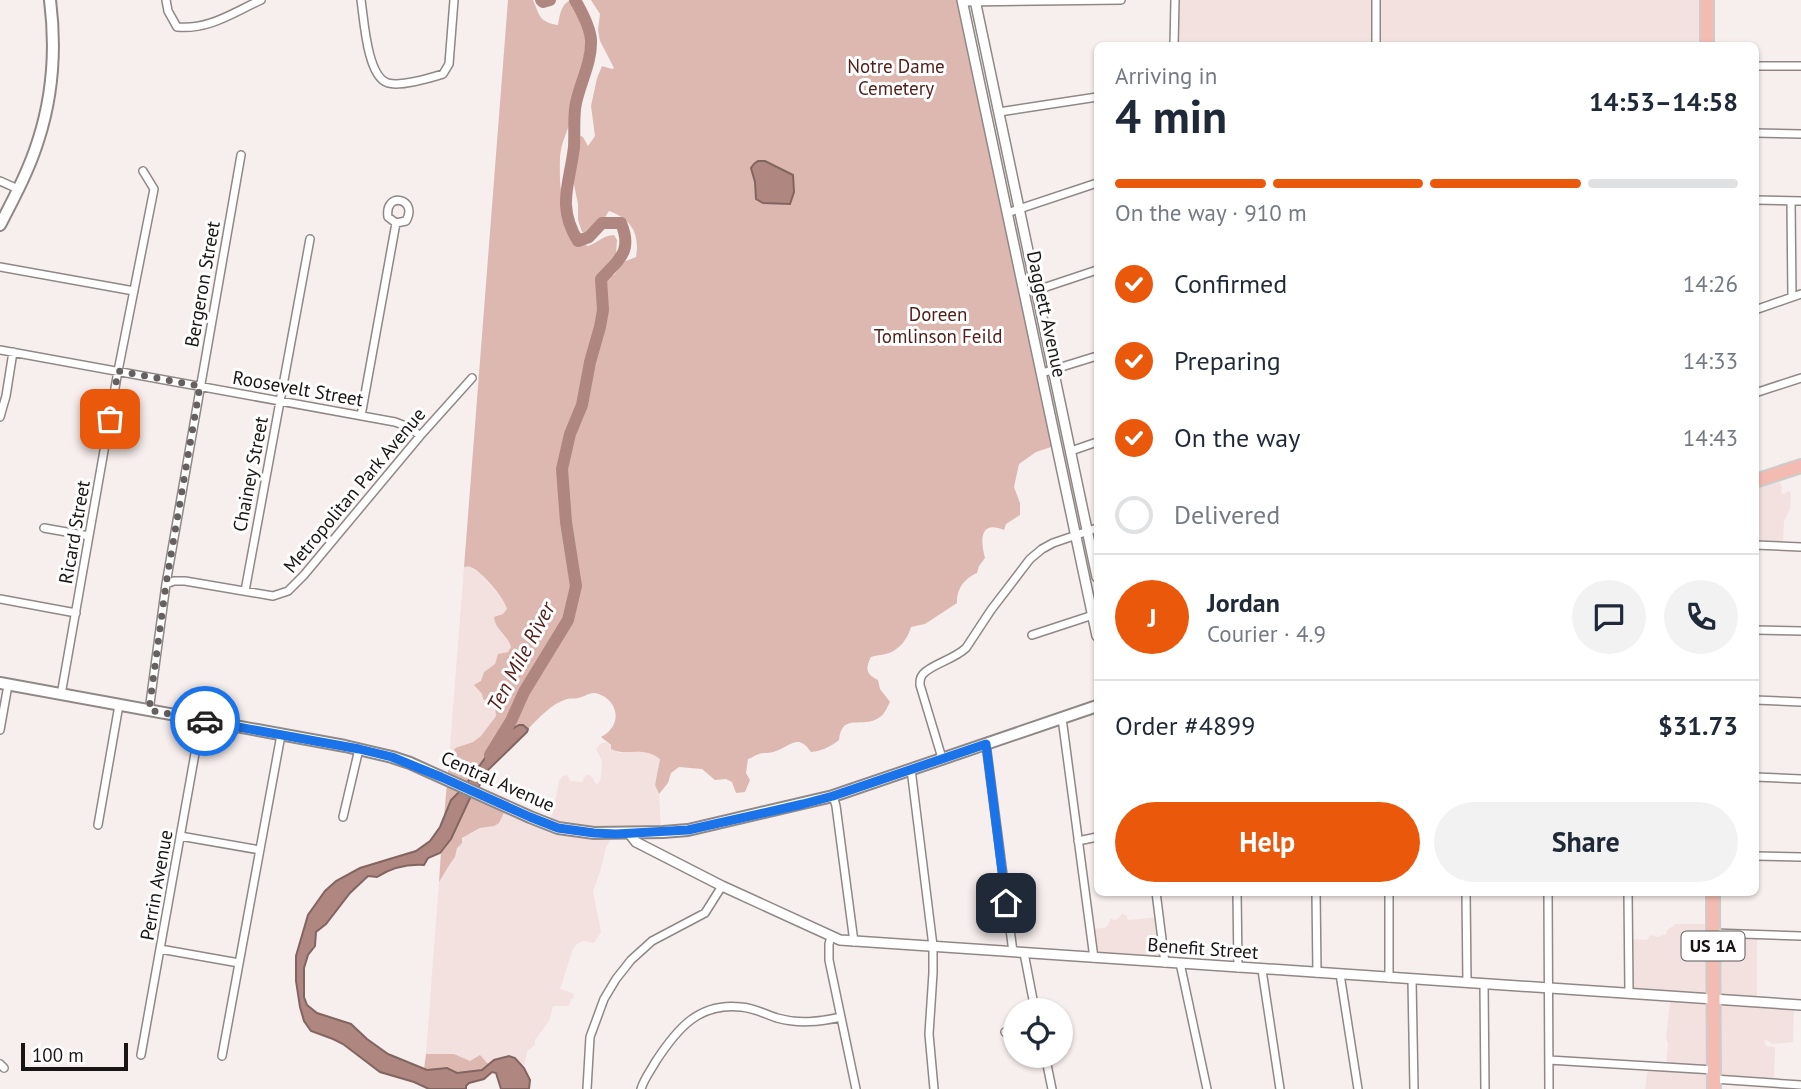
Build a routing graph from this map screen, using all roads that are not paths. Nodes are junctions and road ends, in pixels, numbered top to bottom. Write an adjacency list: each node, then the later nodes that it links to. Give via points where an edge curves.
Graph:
1 (50, 0): 25 (main road, via 53,61 48,104)
2 (166, 0): 3 (street, via 176,26 192,28)
3 (261, 0)
4 (361, 0): 5 (street, via 377,75 387,83 402,83 443,74 449,64)
5 (454, 0)
6 (1121, 0): 11 (street)
7 (1175, 0): 12 (street)
8 (1376, 0): 13 (street)
9 (1707, 0): 14 (main road)
10 (963, 1): 11 (street); 30 (street, Daggett Avenue)
11 (975, 1): 18 (street, Daggett Avenue)
12 (1174, 42)
13 (1376, 42)
14 (1707, 42)
15 (1759, 66): 16 (street)
16 (1801, 66)
17 (1094, 97): 18 (street)
18 (999, 112): 29 (street, Daggett Avenue)
19 (1759, 133): 20 (street)
20 (1801, 134)
21 (240, 155): 49 (street, Bergeron Street)
22 (144, 171): 37 (street, Ricard Street, via 153,189)
23 (0, 181): 25 (street)
24 (1094, 184): 29 (street)
25 (18, 189): 32 (main road)
26 (1759, 200): 27 (street)
27 (1791, 201): 28 (street); 39 (street)
28 (1801, 201)
29 (1020, 208): 30 (street); 36 (street, Daggett Avenue)
30 (1007, 213): 46 (street, Daggett Avenue)
31 (396, 223): 52 (street)
32 (0, 225)
33 (310, 239): 51 (street, Chainey Street)
34 (0, 267): 37 (street)
35 (1094, 271): 36 (street)
36 (1037, 290): 44 (street, Daggett Avenue)
37 (134, 291): 45 (street, Ricard Street)
38 (1801, 294): 39 (street)
39 (1792, 297): 40 (street)
40 (1759, 309)
41 (0, 350): 42 (street, Roosevelt Street)
42 (13, 352): 45 (street, Roosevelt Street); 53 (street)
43 (1094, 357): 44 (street)
44 (1054, 370): 46 (street); 56 (street, Daggett Avenue)
45 (118, 371): 49 (street, Roosevelt Street); 62 (street, Ricard Street)
46 (1042, 373): 61 (street, Daggett Avenue)
47 (472, 378): 54 (street, Metropolitan Park Avenue)
48 (1801, 378): 50 (street)
49 (200, 386): 51 (street, Roosevelt Street); 66 (street, Bergeron Street)
50 (1759, 392)
51 (280, 401): 52 (street, Roosevelt Street); 67 (street, Chainey Street)
52 (361, 416): 54 (street, Roosevelt Street, via 404,425)
53 (0, 417)
54 (420, 436): 67 (street, Metropolitan Park Avenue, via 293,587 273,596)
55 (1094, 443): 56 (street)
56 (1071, 451): 60 (street, Daggett Avenue)
57 (1801, 466): 58 (main road)
58 (1759, 480)
59 (44, 528): 62 (street)
60 (1092, 530): 61 (street); 65 (street, Daggett Avenue)
61 (1076, 535): 70 (street, Daggett Avenue); 88 (street, via 1053,543 1030,559 965,648 922,675 920,685)
62 (89, 536): 69 (street, Ricard Street)
63 (1759, 545): 64 (street)
64 (1801, 547)
65 (1094, 549)
66 (166, 584): 67 (street, Metropolitan Park Avenue, via 185,581); 81 (street)
67 (245, 591)
68 (0, 599): 69 (street)
69 (76, 613): 76 (street, Ricard Street)
70 (1093, 615): 71 (street, Daggett Avenue); 74 (street)
71 (1094, 620)
72 (1759, 630): 73 (street)
73 (1801, 631)
74 (1032, 635)
75 (4, 684): 76 (main road, Central Avenue); 84 (street)
76 (61, 695): 79 (main road, Central Avenue)
77 (1759, 700): 78 (street)
78 (1801, 702)
79 (119, 705): 81 (main road, Central Avenue); 94 (street)
80 (1094, 707): 82 (main road, Central Avenue)
81 (149, 710): 83 (main road, Central Avenue)
82 (1062, 718): 86 (main road, Central Avenue); 98 (street)
83 (201, 720): 85 (main road, Central Avenue); 96 (street, Perrin Avenue)
84 (0, 730)
85 (282, 735): 87 (main road, Central Avenue); 99 (street)
86 (986, 744): 88 (main road, Central Avenue); 117 (street)
87 (359, 749): 93 (street); 95 (main road, Central Avenue, via 401,760 558,828)
88 (942, 758): 89 (main road, Central Avenue)
89 (911, 769): 92 (main road, Central Avenue); 115 (street)
90 (1759, 777): 91 (street)
91 (1801, 779)
92 (833, 796): 95 (main road, Central Avenue, via 688,830); 114 (street)
93 (343, 817)
94 (98, 825)
95 (629, 833): 102 (street, Benefit Street, via 636,842)
96 (180, 836): 99 (street); 116 (street, Perrin Avenue)
97 (1094, 838): 98 (street)
98 (1078, 841): 119 (street)
99 (260, 850): 120 (street)
100 (1759, 856): 101 (street)
101 (1801, 858)
102 (723, 886): 113 (street, Benefit Street); 143 (street, via 705,913 652,941 616,979 590,1037)
103 (1157, 896): 121 (street)
104 (1237, 896): 123 (street)
105 (1316, 896): 125 (street)
106 (1389, 896): 127 (street)
107 (1466, 896): 129 (street)
108 (1548, 896): 131 (street)
109 (1628, 896): 132 (street)
110 (1713, 896): 111 (main road, US 1A)
111 (1713, 933): 112 (street); 134 (main road, US 1A)
112 (1801, 936)
113 (831, 937): 114 (street, Benefit Street); 136 (street, via 828,954)
114 (854, 942): 115 (street, Benefit Street)
115 (933, 946): 117 (street, Benefit Street); 146 (street, via 929,1034)
116 (160, 948): 120 (street); 137 (street, Perrin Avenue)
117 (1013, 952): 118 (street, Benefit Street)
118 (1024, 953): 119 (street, Benefit Street); 133 (street)
119 (1094, 958): 121 (street, Benefit Street)
120 (239, 962): 138 (street)
121 (1165, 963): 122 (street, Benefit Street)
122 (1180, 963): 123 (street, Benefit Street); 148 (street)
123 (1238, 968): 124 (street, Benefit Street)
124 (1262, 970): 125 (street, Benefit Street); 149 (street)
125 (1317, 972): 126 (street, Benefit Street)
126 (1340, 974): 127 (street, Benefit Street); 150 (street)
127 (1389, 978): 128 (street, Benefit Street)
128 (1412, 979): 129 (street, Benefit Street); 151 (street)
129 (1466, 983): 130 (street, Benefit Street)
130 (1484, 985): 131 (street, Benefit Street); 152 (street)
131 (1549, 988): 132 (street, Benefit Street); 139 (street)
132 (1629, 993): 134 (street, Benefit Street)
133 (1033, 998)
134 (1713, 999): 135 (street, Benefit Street); 141 (main road, US 1A)
135 (1801, 1005)
136 (841, 1017): 144 (street, via 792,1021 740,1006 703,1012 676,1032); 145 (street)
137 (141, 1055)
138 (222, 1056)
139 (1549, 1060): 141 (street); 153 (street)
140 (1048, 1068): 147 (street)
141 (1714, 1079): 142 (street)
142 (1801, 1085)
143 (587, 1089)
144 (640, 1089)
145 (856, 1089)
146 (934, 1089)
147 (1052, 1089)
148 (1207, 1089)
149 (1280, 1089)
150 (1358, 1089)
151 (1414, 1089)
152 (1485, 1089)
153 (1549, 1089)

